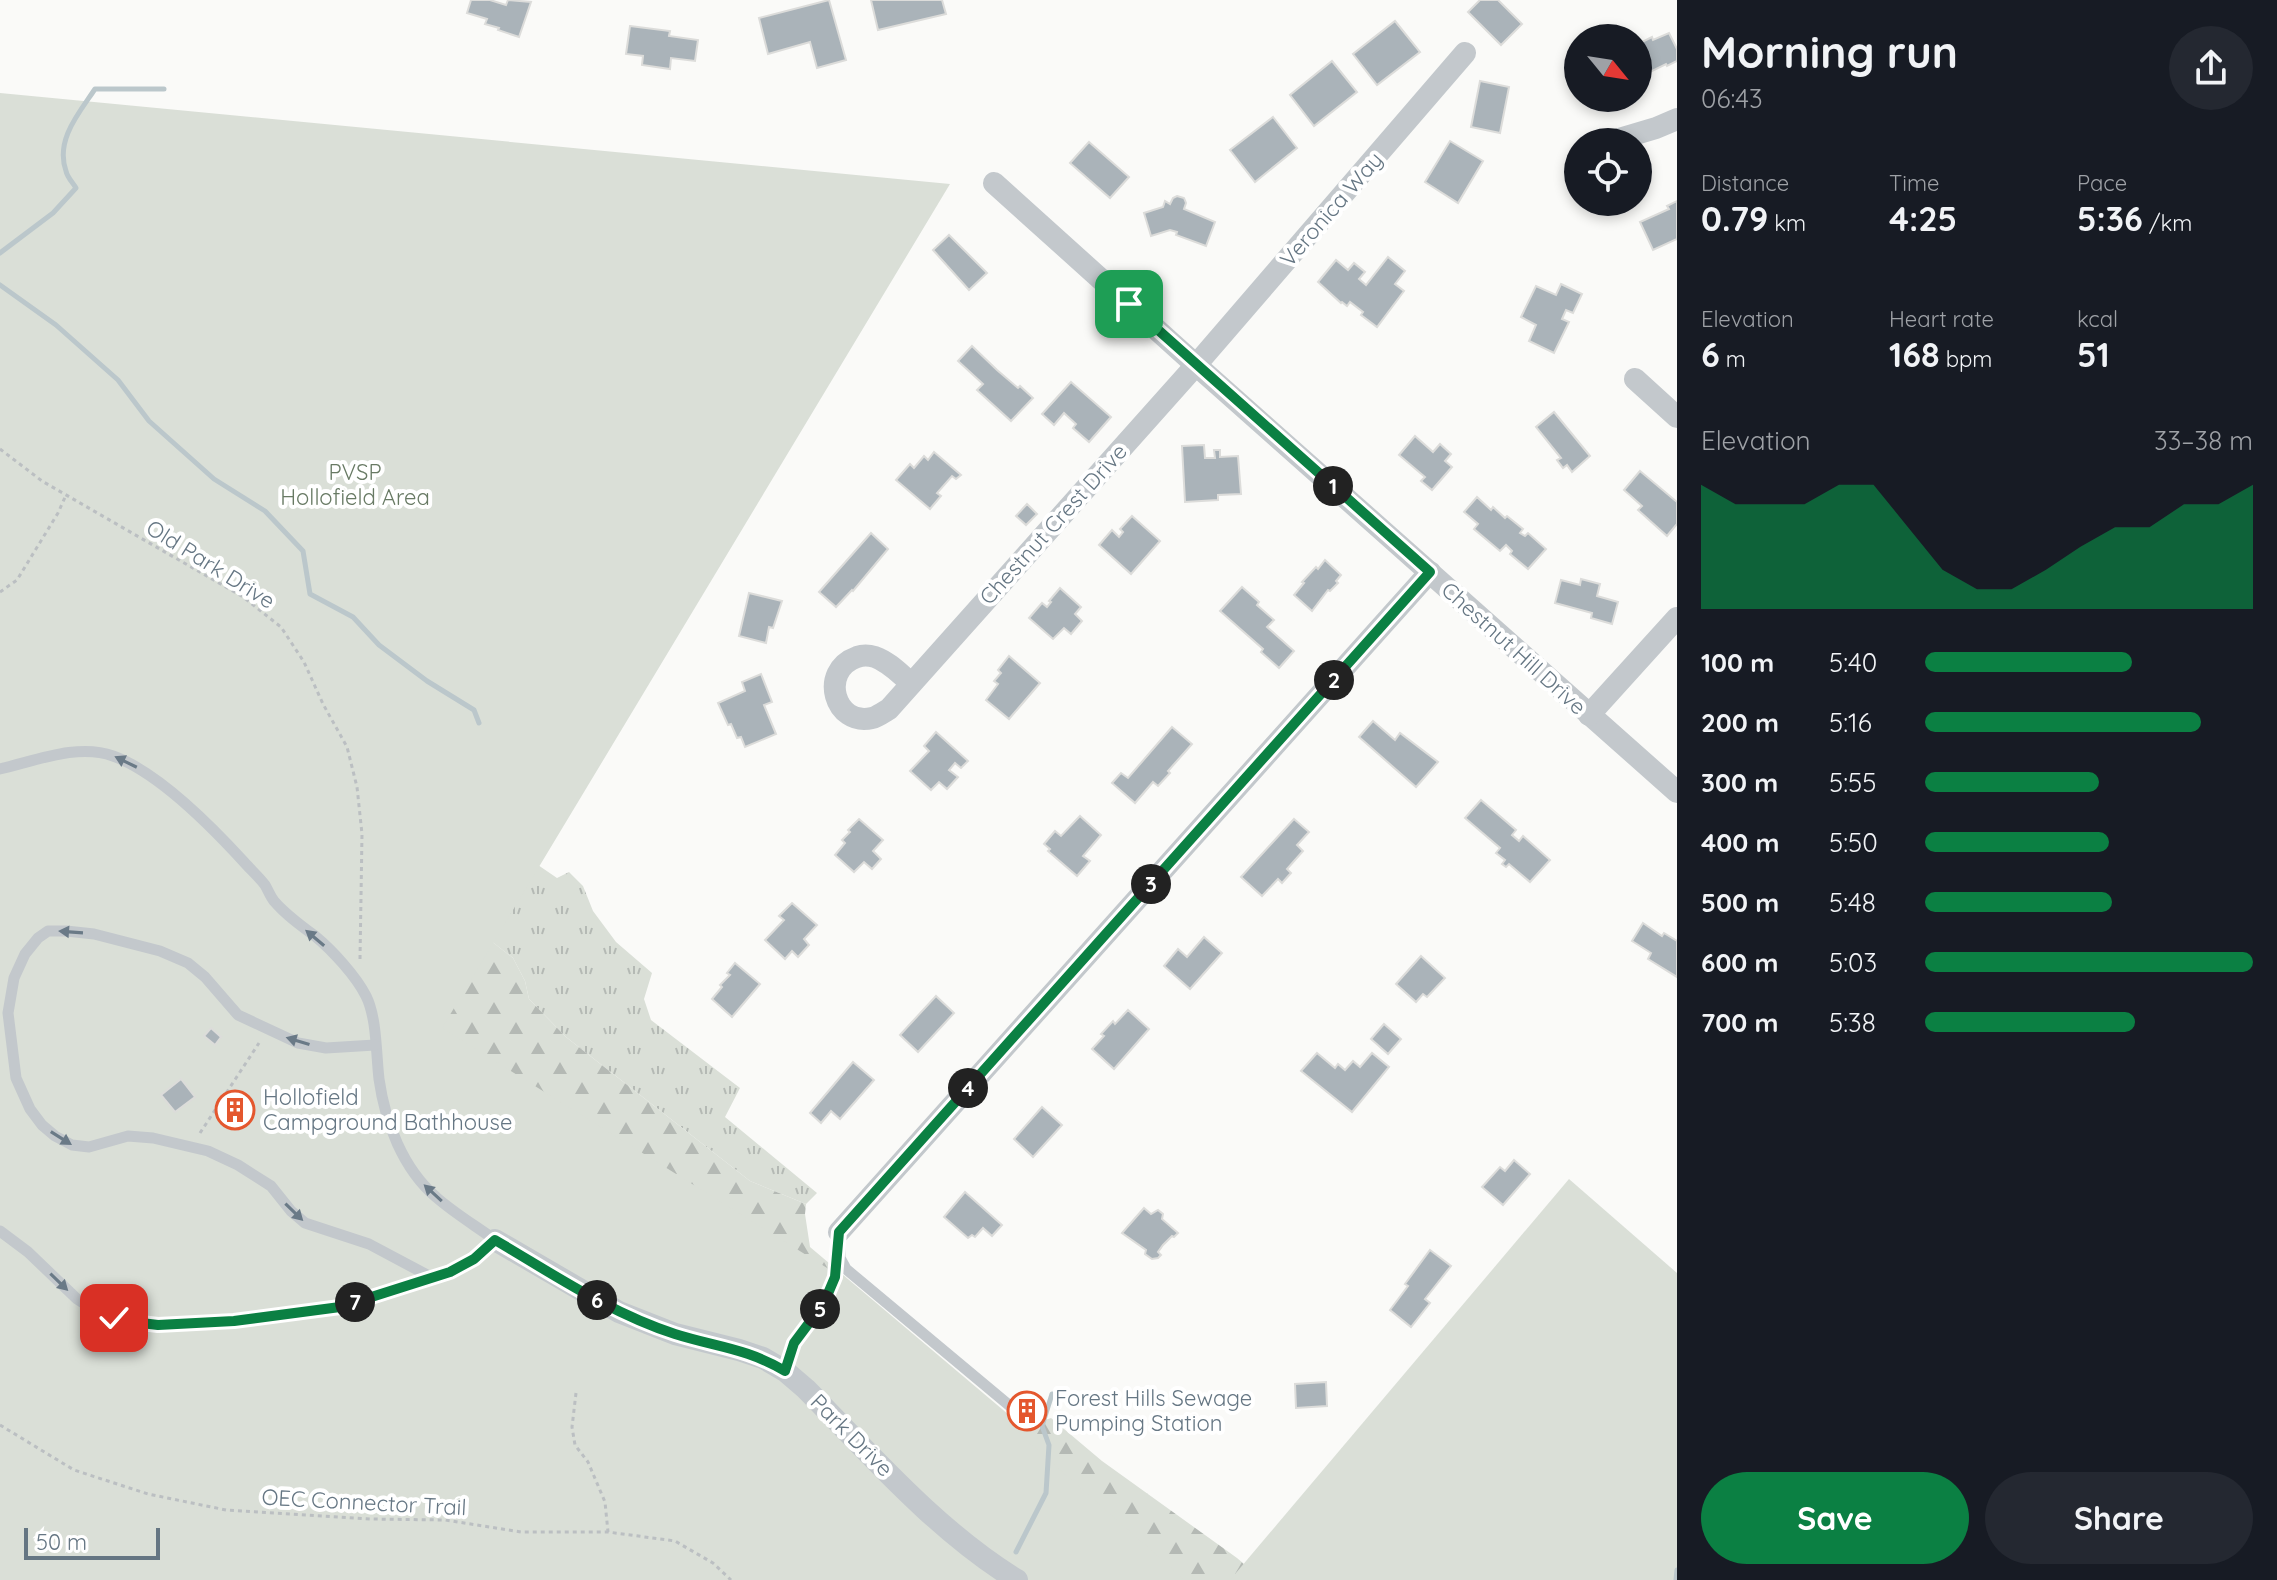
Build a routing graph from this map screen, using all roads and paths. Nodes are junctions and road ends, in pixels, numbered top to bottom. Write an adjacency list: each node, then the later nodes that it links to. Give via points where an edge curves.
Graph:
1 (1465, 53): 5 (street, Veronica Way)
2 (1677, 119): 3 (street)
3 (1652, 129)
4 (994, 183): 5 (street, Chestnut Hill Drive)
5 (1196, 365): 10 (street, Chestnut Hill Drive); 13 (street, Chestnut Crest Drive)
6 (1635, 379): 7 (street)
7 (1677, 417)
8 (0, 449): 9 (path, Old Park Drive)
9 (66, 495): 11 (path, via 17,580); 17 (path, Old Park Drive, via 243,597 281,627 304,662 347,747 357,787 362,834 360,955)
10 (1430, 572): 14 (street, Chestnut Hill Drive); 22 (street)
11 (0, 592)
12 (1677, 618): 14 (street)
13 (911, 683): 13 (street, Chestnut Crest Drive, via 889,709 873,718 845,712 834,683 848,660 863,655 886,662)
14 (1589, 715): 16 (street, Chestnut Hill Drive)
15 (0, 769): 17 (lane, one-way to 15, via 343,965 272,899 220,837 136,767 93,752)
16 (1677, 792)
17 (366, 996): 19 (lane)
18 (267, 1029): 19 (lane, one-way to 18, via 326,1048); 20 (path); 20 (lane, one-way to 20, via 238,1015 188,963 160,951 94,934 48,931 25,954 8,1013 11,1044 16,1078 42,1125 72,1145 89,1147 128,1136)
19 (375, 1045): 23 (lane, one-way to 19, via 435,1196 411,1171 380,1088)
20 (190, 1148): 24 (lane, one-way to 24, via 228,1160 271,1186 305,1223 369,1244)
21 (0, 1231): 24 (lane, one-way to 24, via 97,1312 158,1325 340,1307)
22 (839, 1232): 28 (lane, via 846,1269)
23 (495, 1240): 24 (lane, via 474,1259); 26 (street, Park Drive, via 619,1312 751,1354)
24 (431, 1277)
25 (835, 1277): 26 (path, via 824,1303 794,1343)
26 (785, 1371): 32 (street, Park Drive, via 955,1537)
27 (576, 1393): 30 (path, via 575,1445 605,1502)
28 (1010, 1406)
29 (0, 1425): 30 (path, OEC Connector Trail, via 74,1470 148,1494 226,1510 445,1520 521,1532)
30 (608, 1532): 31 (path, OEC Connector Trail, via 675,1541)
31 (731, 1580)
32 (1017, 1580)

